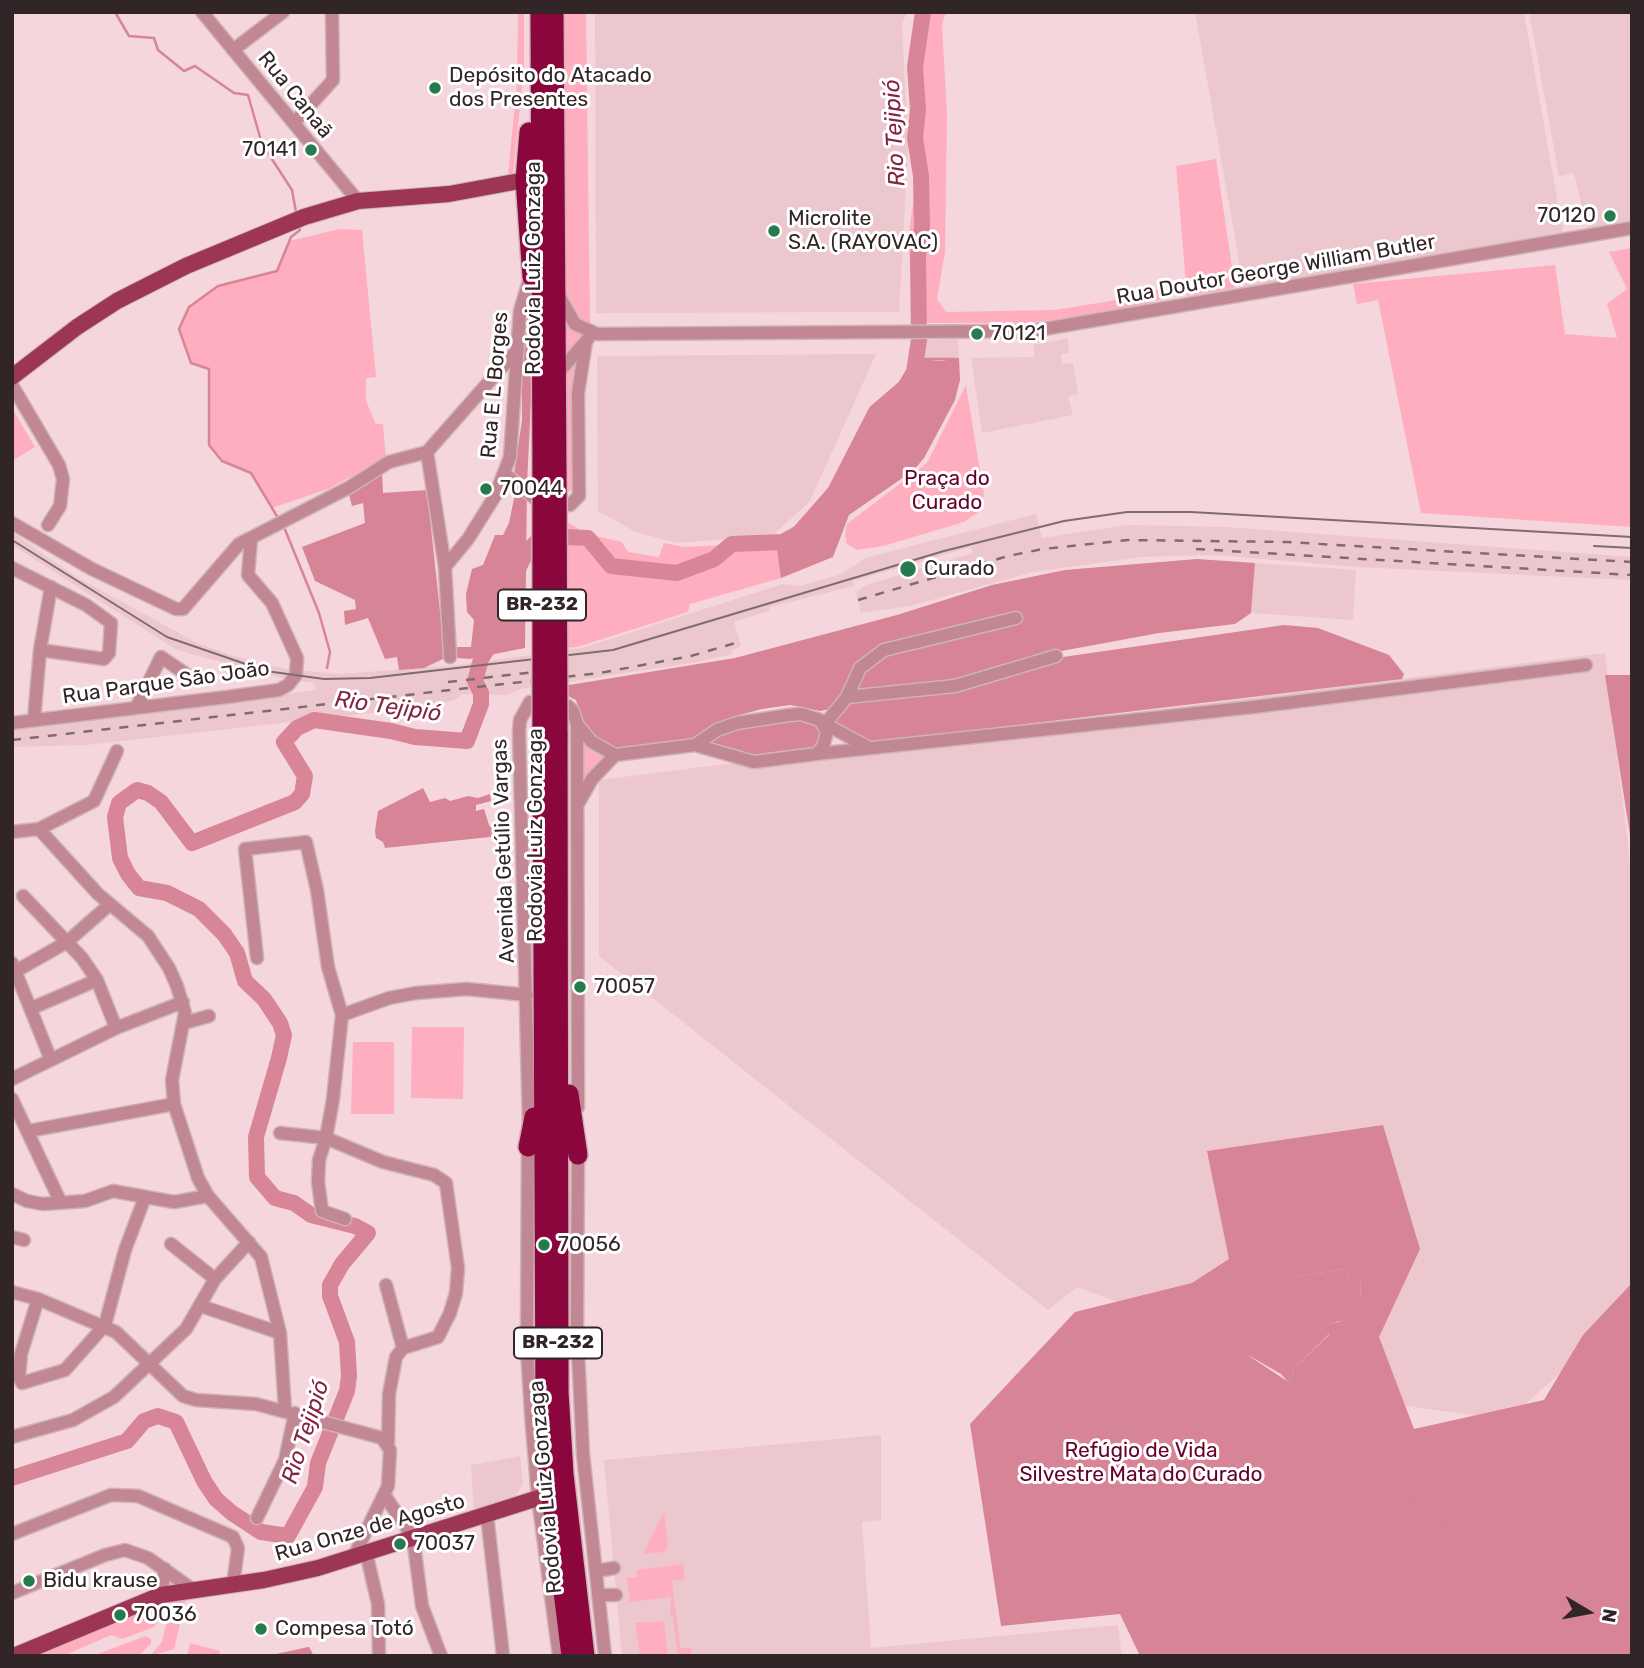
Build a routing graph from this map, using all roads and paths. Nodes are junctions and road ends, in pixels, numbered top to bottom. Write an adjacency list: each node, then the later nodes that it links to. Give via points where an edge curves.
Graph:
1 (202, 12): 5 (street, Rua Canaã)
2 (283, 12): 5 (street)
3 (332, 12): 6 (street, via 333,80)
4 (545, 14): 7 (highway); 11 (highway, Rodovia Luiz Gonzaga / BR-232); 12 (highway, Rodovia Luiz Gonzaga / BR-232)
5 (233, 50): 6 (street, Rua Canaã)
6 (294, 123): 8 (street, Rua Canaã)
7 (525, 180): 8 (main road, via 449,194); 10 (highway)
8 (358, 201): 16 (main road, via 186,266 117,301)
9 (1632, 228): 13 (street, Rua Doutor George William Butler, via 1044,329)
10 (531, 274): 12 (highway); 14 (street, Rua E L Borges, via 520,311)
11 (556, 292): 13 (street, via 575,324); 15 (highway, Rodovia Luiz Gonzaga / BR-232)
12 (542, 309): 19 (highway, Rodovia Luiz Gonzaga / BR-232)
13 (592, 337): 15 (street); 20 (street, via 578,393 579,496 570,505 542,505)
14 (519, 349): 18 (street); 20 (street, Rua E L Borges)
15 (558, 373): 19 (highway, Rodovia Luiz Gonzaga / BR-232)
16 (12, 377)
17 (12, 385): 22 (street, via 63,479 60,506)
18 (426, 452): 23 (street, via 389,462); 24 (street)
19 (549, 473): 39 (highway, Rodovia Luiz Gonzaga / BR-232, bridge)
20 (505, 474): 24 (street, Rua E L Borges, via 481,520)
21 (12, 523): 23 (street, via 92,569 176,609 186,607 228,554)
22 (48, 525)
23 (251, 539): 34 (street, Rua Parque São João, via 248,575 278,615 297,658 296,675 279,690)
24 (445, 567): 30 (street)
25 (12, 568): 26 (street)
26 (51, 587): 28 (street); 28 (street, via 108,620 109,653 100,659)
27 (1016, 618): 33 (street, via 884,650 860,668)
28 (40, 650): 35 (street)
29 (1056, 656): 33 (street, via 955,686)
30 (450, 657)
31 (1586, 665): 41 (street, via 1254,707)
32 (186, 674): 34 (street, via 161,657)
33 (847, 697): 38 (street)
34 (136, 708): 35 (street, Rua Parque São João)
35 (34, 720): 36 (street, Rua Parque São João)
36 (12, 723)
37 (577, 724): 44 (street, via 592,742); 45 (street); 54 (street, Avenida Getúlio Vargas, via 573,711 554,703 530,702 520,720)
38 (825, 724): 40 (street, via 801,714 762,719 716,730); 41 (street); 43 (street, via 826,739)
39 (550, 736): 61 (highway, Rodovia Luiz Gonzaga / BR-232); 63 (highway, Rodovia Luiz Gonzaga / BR-232)
40 (695, 745): 43 (street, via 750,762); 44 (street)
41 (867, 746): 43 (street)
42 (117, 751): 46 (street, via 94,801)
43 (816, 754)
44 (615, 755): 45 (street)
45 (577, 804): 71 (street)
46 (39, 829): 47 (street); 49 (street)
47 (12, 832)
48 (23, 896): 50 (street)
49 (109, 905): 50 (street); 55 (street, via 155,945)
50 (67, 942): 52 (street); 53 (street)
51 (257, 958): 57 (street, via 245,849 306,842 328,967)
52 (14, 967): 56 (street)
53 (96, 980): 56 (street); 60 (street)
54 (527, 995): 57 (street, via 467,989 416,993); 70 (street, Avenida Getúlio Vargas)
55 (183, 1002): 59 (street); 60 (street)
56 (32, 1007): 62 (street)
57 (342, 1015): 69 (street)
58 (209, 1016): 59 (street)
59 (184, 1023): 66 (street, via 172,1080)
60 (116, 1028): 62 (street)
61 (560, 1028): 71 (highway); 113 (highway, Rodovia Luiz Gonzaga / BR-232, via 559,1392)
62 (51, 1060): 64 (street)
63 (542, 1075): 70 (highway); 112 (highway, Rodovia Luiz Gonzaga / BR-232, via 545,1411)
64 (12, 1079)
65 (12, 1099): 67 (street)
66 (174, 1104): 67 (street); 73 (street)
67 (29, 1131): 75 (street)
68 (280, 1133): 69 (street)
69 (326, 1138): 76 (street, via 317,1173 322,1211); 86 (street, via 446,1183 458,1273 453,1303 438,1337)
70 (528, 1147): 92 (street, Avenida Getúlio Vargas, via 527,1349)
71 (578, 1155): 100 (street, via 577,1348)
72 (12, 1194): 75 (street, via 34,1203)
73 (208, 1196): 74 (street, via 174,1202); 77 (street)
74 (145, 1197): 75 (street, via 113,1191); 84 (street)
75 (61, 1203)
76 (345, 1219)
77 (249, 1242): 79 (street); 85 (street, via 261,1257)
78 (171, 1244): 79 (street)
79 (215, 1279): 83 (street)
80 (386, 1285): 86 (street)
81 (12, 1292): 82 (street)
82 (38, 1299): 84 (street); 84 (street, via 21,1354 19,1381 65,1370)
83 (201, 1306): 85 (street); 87 (street, via 186,1329)
84 (105, 1325): 87 (street)
85 (279, 1333): 88 (street)
86 (403, 1348): 90 (street, via 394,1362)
87 (152, 1363): 88 (street, via 188,1398 244,1402); 89 (street, via 92,1411)
88 (290, 1412): 90 (street); 94 (street, via 285,1460)
89 (12, 1437)
90 (388, 1443): 91 (street, via 391,1467)
91 (385, 1496): 96 (street); 97 (street)
92 (538, 1498): 93 (main road, Rua Onze de Agosto); 111 (street, Avenida Getúlio Vargas)
93 (487, 1515): 96 (main road, Rua Onze de Agosto); 110 (street)
94 (257, 1518)
95 (12, 1534): 101 (street, via 97,1499 124,1494 156,1502 233,1537 237,1548)
96 (413, 1537): 97 (main road, Rua Onze de Agosto); 109 (street, via 422,1606)
97 (360, 1554): 101 (main road, Rua Onze de Agosto, via 290,1575); 108 (street, via 378,1604)
98 (165, 1569): 102 (street); 103 (street, via 141,1554 117,1551); 104 (street)
99 (614, 1569): 100 (street)
100 (596, 1571): 105 (street)
101 (233, 1584): 102 (main road, Rua Onze de Agosto)
102 (192, 1589): 104 (main road, Rua Onze de Agosto)
103 (12, 1594)
104 (161, 1595): 107 (main road, Rua Onze de Agosto)
105 (598, 1595): 106 (street); 114 (street)
106 (616, 1595)
107 (14, 1656)
108 (379, 1656)
109 (441, 1656)
110 (503, 1656)
111 (559, 1656)
112 (571, 1656)
113 (585, 1656)
114 (605, 1656)

